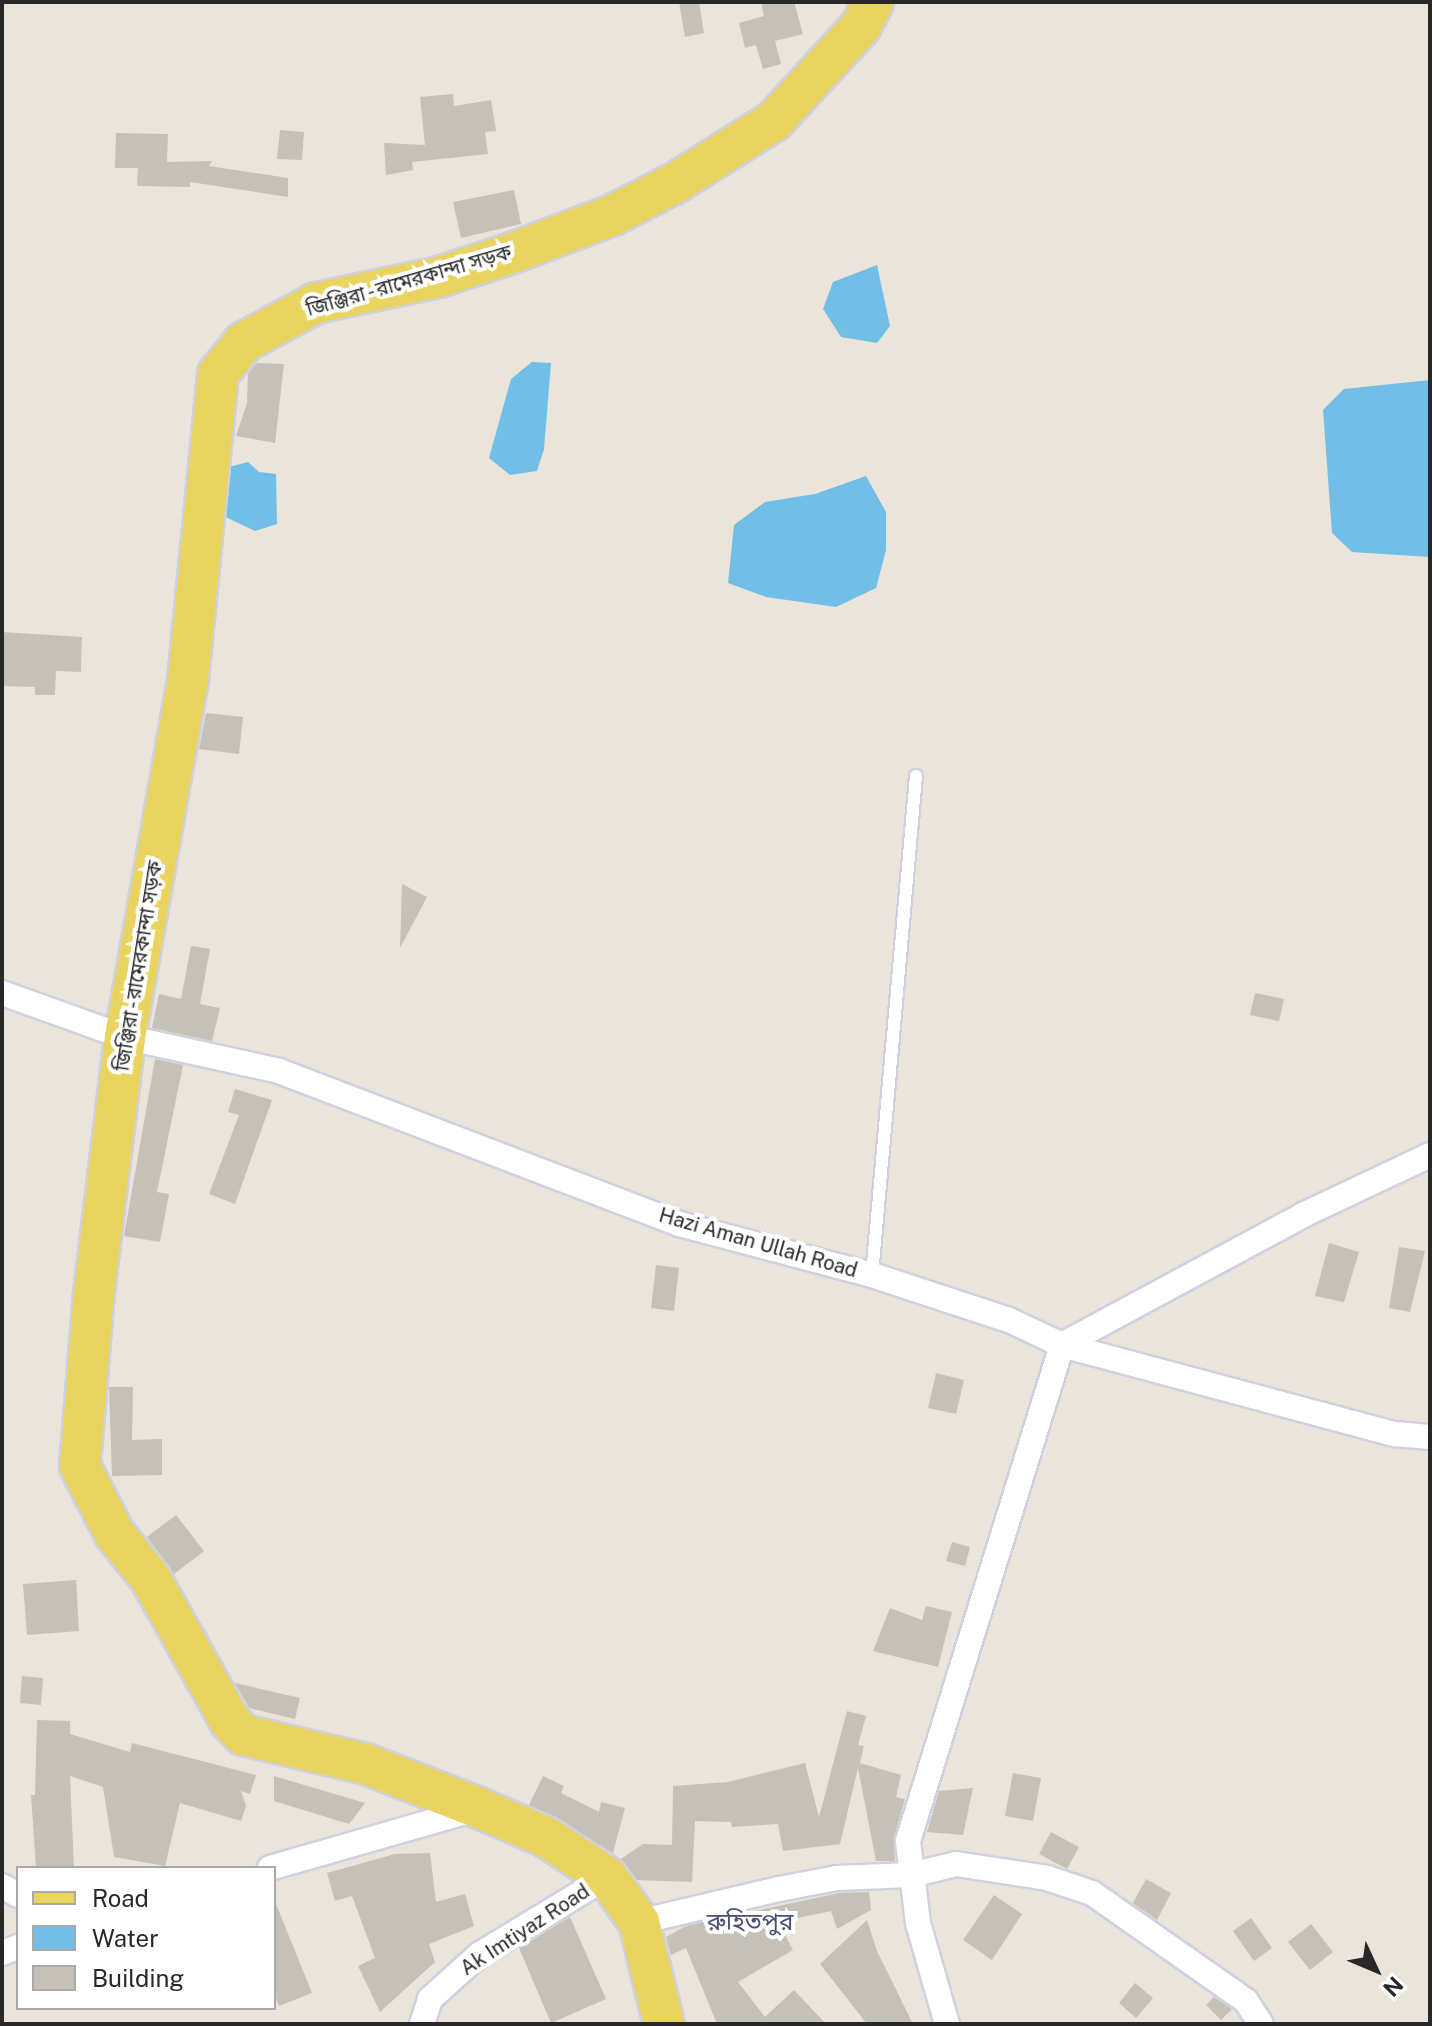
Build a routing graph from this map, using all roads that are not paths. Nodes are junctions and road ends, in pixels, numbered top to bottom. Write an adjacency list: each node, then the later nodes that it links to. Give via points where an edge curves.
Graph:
1 (873, 2): 4 (main road, জিঞ্জিরা - রামেরকান্দা সড়ক, via 842,48 774,121 677,182 613,215 512,253 439,277 316,303 244,342 218,374 188,680)
2 (916, 776): 6 (lane)
3 (2, 993): 4 (street, Hazi Aman Ullah Road)
4 (125, 1037): 6 (street, Hazi Aman Ullah Road, via 279,1071 679,1224); 9 (main road, জিঞ্জিরা - রামেরকান্দা সড়ক, via 80,1437 80,1466 88,1489 150,1578 243,1735 366,1764)
5 (1430, 1155): 7 (street, via 1303,1215)
6 (872, 1275): 7 (street, Hazi Aman Ullah Road, via 1009,1320)
7 (1062, 1345): 8 (street, Hazi Aman Ullah Road, via 1395,1434); 11 (street, via 908,1841)
8 (1430, 1437)
9 (479, 1808): 10 (street); 12 (main road, জিঞ্জিরা - রামেরকান্দা সড়ক, via 546,1837)
10 (276, 1866)
11 (911, 1875): 13 (street, via 837,1878); 16 (street, via 918,1923); 17 (street, via 956,1864 1047,1878 1092,1893 1246,2001)
12 (607, 1877): 13 (main road, জিঞ্জিরা - রামেরকান্দা সড়ক); 14 (street, Ak Imtiyaz Road, via 480,1954 430,1999)
13 (639, 1922): 15 (main road, জিঞ্জিরা - রামেরকান্দা সড়ক)
14 (422, 2024)
15 (664, 2024)
16 (947, 2024)
17 (1261, 2024)

